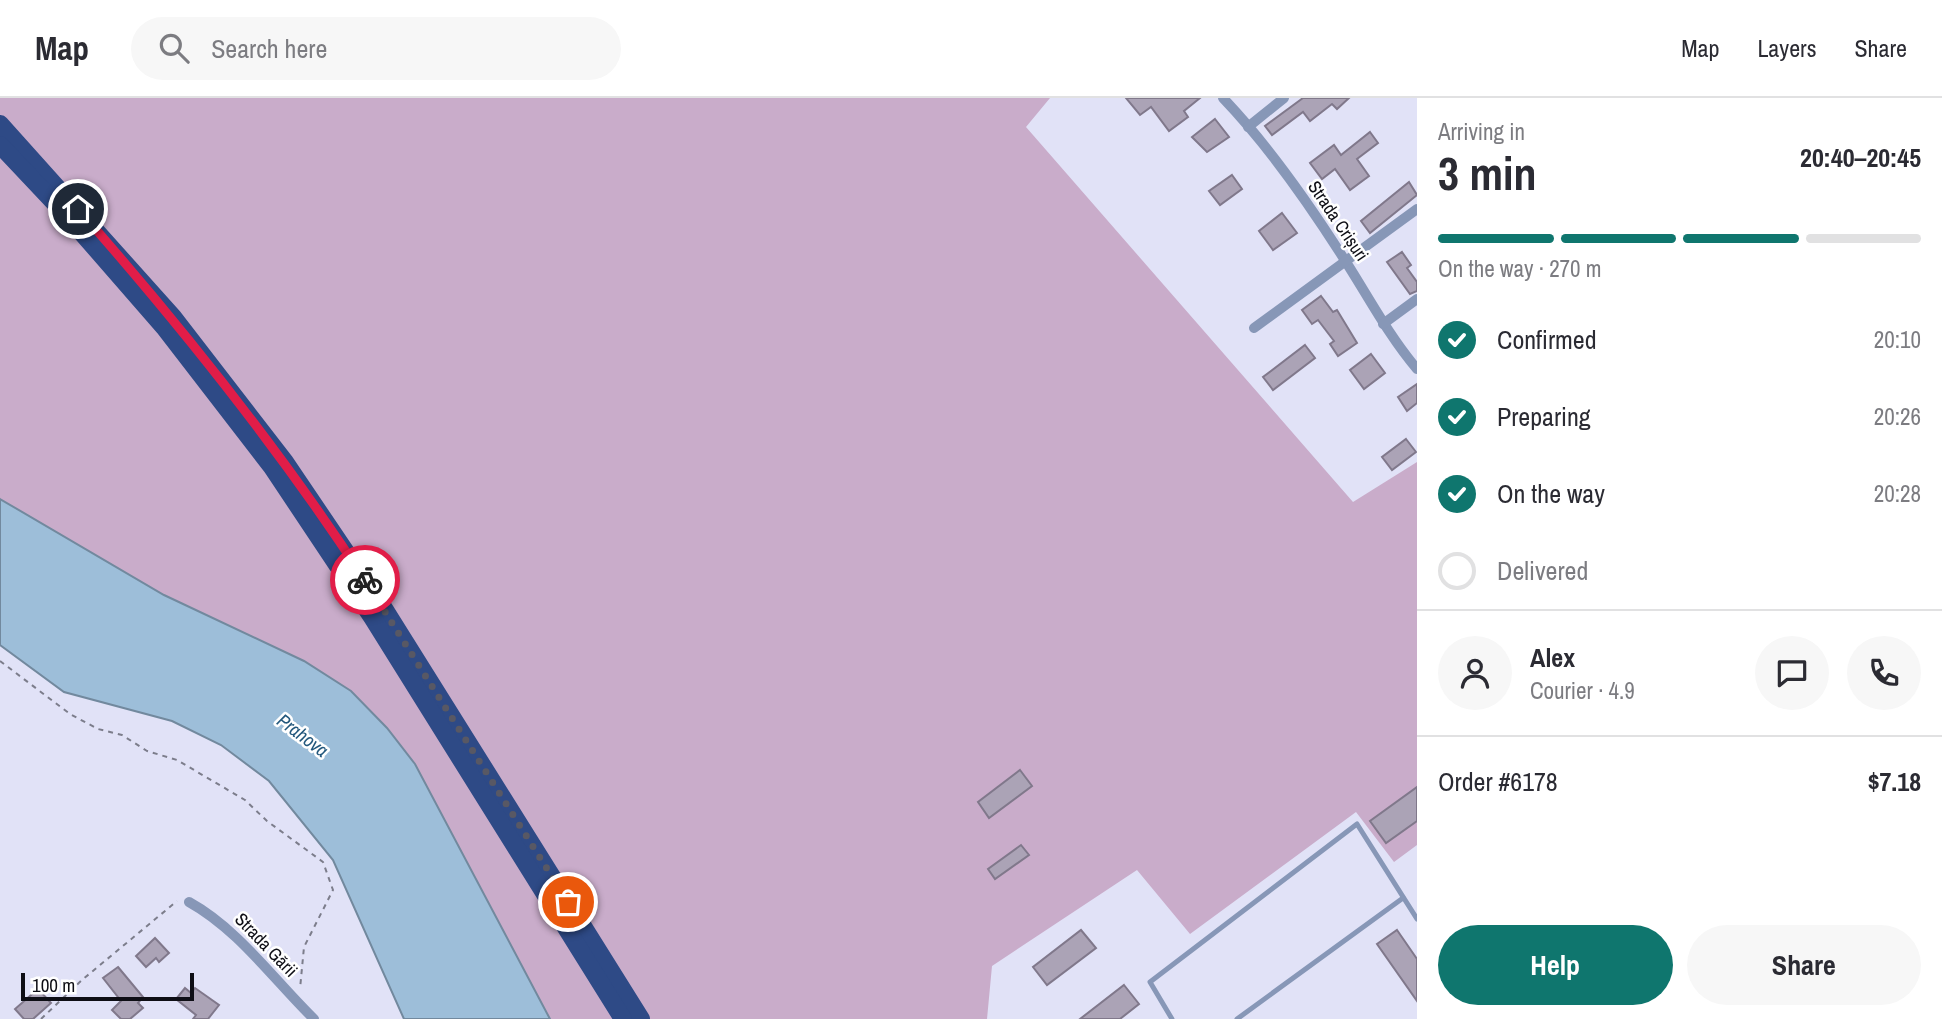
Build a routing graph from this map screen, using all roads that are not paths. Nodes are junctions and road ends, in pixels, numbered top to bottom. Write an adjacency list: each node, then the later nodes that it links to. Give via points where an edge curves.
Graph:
1 (1223, 98): 4 (street, Strada Crișuri)
2 (1284, 98): 4 (street)
3 (0, 124): 17 (highway, via 173,317 285,462 385,610)
4 (1248, 127): 7 (street, Strada Crișuri)
5 (0, 145): 16 (highway, via 164,327 272,467 372,617)
6 (1417, 209): 7 (street)
7 (1346, 262): 9 (street, Strada Crișuri); 10 (street)
8 (1417, 299): 9 (street)
9 (1383, 324): 11 (street, Strada Crișuri)
10 (1254, 328)
11 (1417, 369)
12 (1403, 898): 14 (lane); 18 (lane, via 1357,824 1150,982); 19 (lane)
13 (189, 902): 15 (street, Strada Gării, via 208,912)
14 (1417, 919)
15 (314, 1019)
16 (623, 1019)
17 (641, 1019)
18 (1172, 1019)
19 (1237, 1019)

